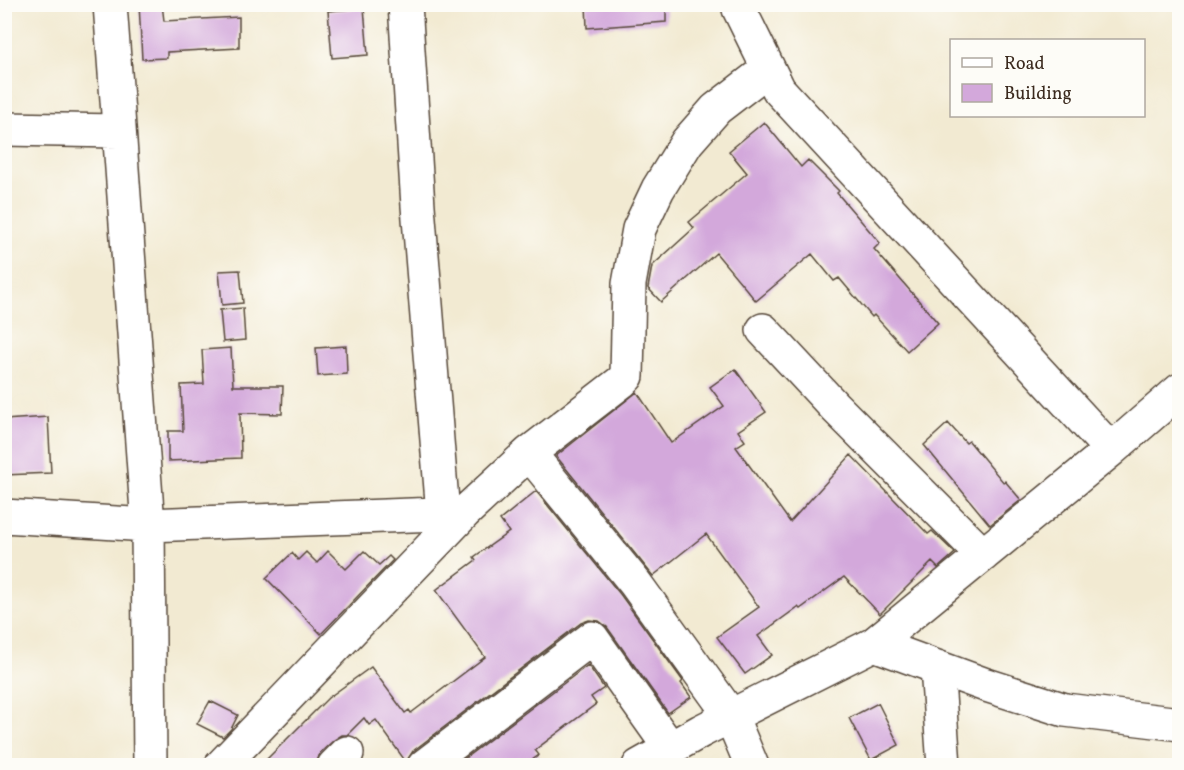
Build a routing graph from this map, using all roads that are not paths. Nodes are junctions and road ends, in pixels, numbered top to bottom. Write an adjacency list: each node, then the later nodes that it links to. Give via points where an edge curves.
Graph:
1 (110, 4): 6 (street)
2 (405, 4): 11 (street, via 418,207)
3 (738, 4): 4 (street)
4 (768, 69): 9 (street, via 786,98); 10 (street, via 716,109 687,142 639,230 629,285 627,376)
5 (4, 129): 6 (street)
6 (118, 130): 13 (street)
7 (763, 330): 14 (street)
8 (1179, 390): 9 (street)
9 (1111, 450): 14 (street)
10 (529, 453): 11 (street); 17 (street, via 634,583)
11 (454, 514): 13 (street); 21 (street)
12 (4, 516): 13 (street)
13 (148, 525): 20 (street)
14 (983, 555): 15 (street)
15 (874, 644): 16 (street); 17 (street)
16 (937, 667): 18 (street, via 1065,710); 25 (street)
17 (731, 716): 19 (street); 24 (street)
18 (1179, 724)
19 (670, 748): 22 (street, via 592,638); 23 (street)
20 (150, 765)
21 (221, 765)
22 (423, 765)
23 (639, 765)
24 (753, 765)
25 (944, 765)

